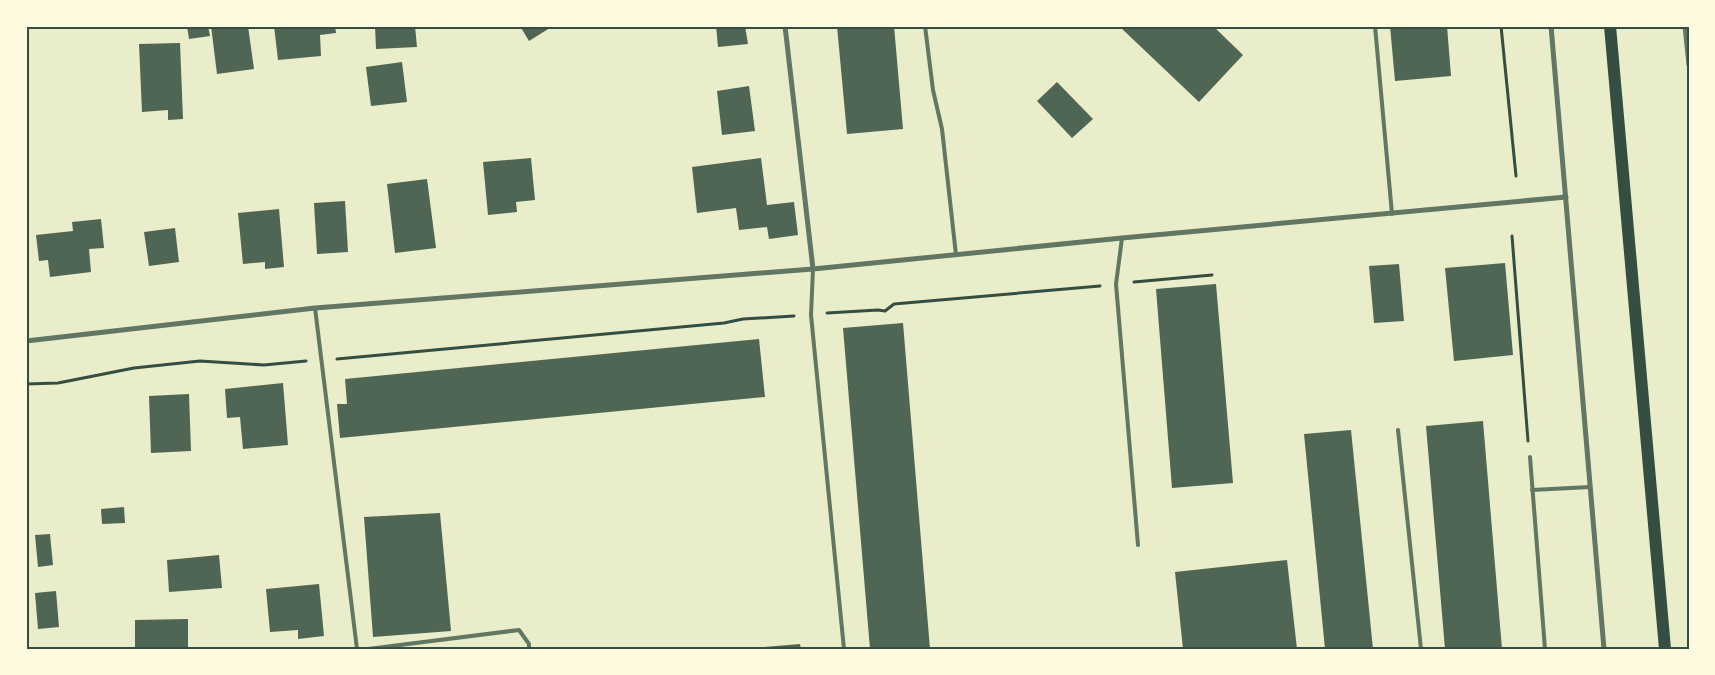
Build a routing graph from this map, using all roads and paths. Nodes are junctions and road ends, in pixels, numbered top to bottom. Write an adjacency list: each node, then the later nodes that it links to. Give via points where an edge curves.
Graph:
1 (785, 26): 15 (street)
2 (925, 26): 14 (lane, via 933,90 942,129)
3 (1375, 26): 11 (lane)
4 (1501, 26): 9 (path)
5 (1551, 26): 10 (street)
6 (1685, 26): 8 (street)
7 (1610, 27): 35 (main road)
8 (1689, 65)
9 (1516, 176)
10 (1566, 197): 11 (street); 25 (street)
11 (1392, 214): 13 (street)
12 (1512, 236): 24 (path)
13 (1122, 238): 14 (street); 17 (lane)
14 (956, 256): 15 (street)
15 (813, 269): 18 (street); 19 (lane)
16 (1212, 275): 17 (path)
17 (1116, 284): 19 (path, via 894,304 885,311); 27 (lane)
18 (315, 308): 20 (street); 21 (lane)
19 (811, 315): 21 (path); 31 (lane)
20 (26, 341)
21 (322, 360): 22 (path, via 264,365 200,361 134,368 58,383); 28 (lane)
22 (26, 384)
23 (1398, 430): 32 (lane)
24 (1530, 456): 26 (lane)
25 (1590, 487): 26 (lane); 34 (street)
26 (1532, 490): 33 (lane)
27 (1138, 545)
28 (357, 649)
29 (368, 649): 30 (lane, via 520,630)
30 (529, 649)
31 (844, 649)
32 (1421, 649)
33 (1545, 649)
34 (1604, 649)
35 (1664, 649)

